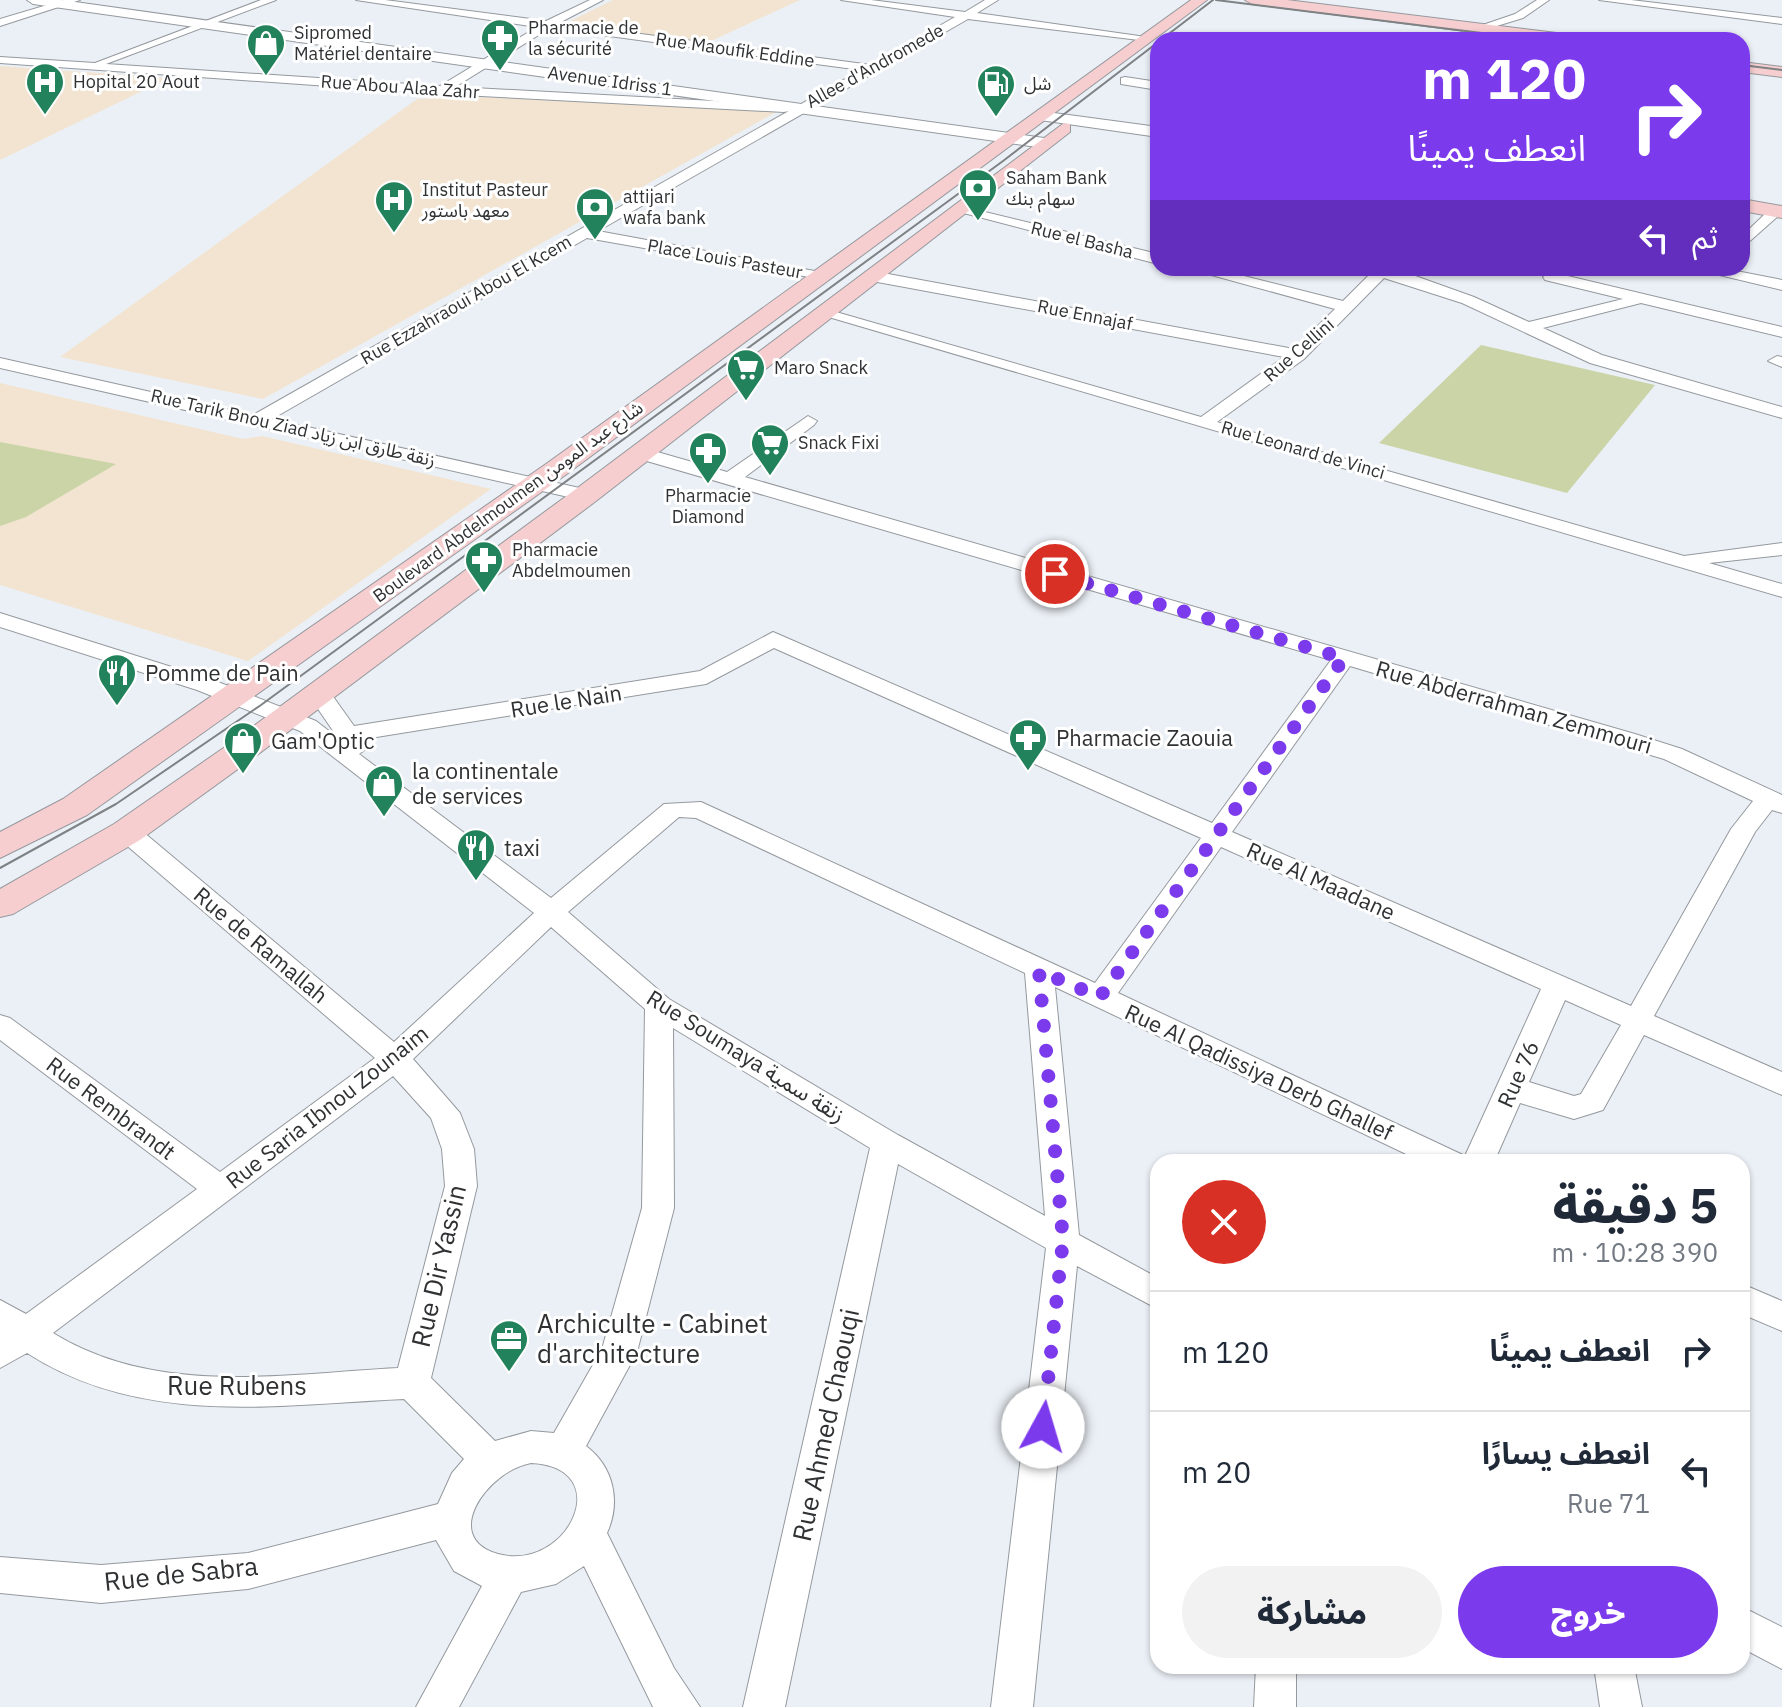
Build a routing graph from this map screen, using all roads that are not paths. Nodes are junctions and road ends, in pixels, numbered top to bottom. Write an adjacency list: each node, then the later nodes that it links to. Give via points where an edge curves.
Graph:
1 (33, 0): 12 (street, Avenue Idriss 1)
2 (271, 0): 19 (street)
3 (361, 0): 16 (street, Rue Maoufik Eddine)
4 (446, 0): 16 (street)
5 (598, 0): 20 (street)
6 (846, 0): 17 (street)
7 (943, 0): 13 (street)
8 (1191, 0): 9 (street)
9 (1200, 0): 14 (main road); 22 (main road, Boulevard Abdelmoumen شارع عبد المومن)
10 (1544, 0): 25 (street, via 1519,16)
11 (1604, 0): 18 (street)
12 (60, 2): 19 (street, Avenue Idriss 1); 21 (street)
13 (988, 3): 17 (street, Allee d'Andromede)
14 (1217, 3)
15 (1244, 5): 23 (main road); 24 (main road)
16 (426, 8): 20 (street, Rue Maoufik Eddine)
17 (966, 15): 28 (street); 35 (street, Allee d'Andromede)
18 (1782, 21)
19 (207, 24): 31 (street, Avenue Idriss 1); 33 (street)
20 (549, 24): 31 (street); 35 (street, Rue Maoufik Eddine)
21 (0, 25): 26 (street)
22 (1155, 32)
23 (1450, 32)
24 (1452, 32)
25 (1473, 32)
26 (15, 34)
27 (1150, 36): 28 (main road, Boulevard Abdelmoumen شارع عبد المومن)
28 (1147, 38): 44 (main road, Boulevard Abdelmoumen شارع عبد المومن)
29 (0, 60): 33 (street, Rue Abou Alaa Zahr)
30 (1750, 62): 32 (main road)
31 (484, 63): 38 (street, Avenue Idriss 1); 41 (street)
32 (1782, 65)
33 (89, 66): 41 (street, Rue Abou Alaa Zahr)
34 (1144, 67): 39 (main road)
35 (871, 68): 43 (street, Allee d'Andromede)
36 (1750, 68): 37 (main road)
37 (1782, 72)
38 (588, 78): 42 (street); 43 (street, Avenue Idriss 1)
39 (1119, 86): 40 (street)
40 (1150, 86)
41 (442, 90): 42 (street, Rue Abou Alaa Zahr)
42 (552, 97): 43 (street, Rue Abou Alaa Zahr)
43 (800, 108): 48 (street, Avenue Idriss 1); 54 (street, Rue Ezzahraoui Abou El Kcem)
44 (1044, 113): 45 (street); 48 (main road, Boulevard Abdelmoumen شارع عبد المومن)
45 (1082, 114): 46 (street); 47 (street); 49 (main road, Boulevard Abdelmoumen شارع عبد المومن)
46 (1150, 124)
47 (1150, 130)
48 (1009, 138): 49 (street, Avenue Idriss 1); 58 (main road, Boulevard Abdelmoumen شارع عبد المومن)
49 (1044, 143): 51 (main road, Boulevard Abdelmoumen شارع عبد المومن)
50 (1750, 207): 53 (main road)
51 (961, 208): 57 (street, Rue el Basha); 59 (main road, Boulevard Abdelmoumen شارع عبد المومن)
52 (1750, 214): 53 (main road)
53 (1778, 216): 56 (street)
54 (604, 221): 55 (street, Rue Ezzahraoui Abou El Kcem); 58 (street)
55 (583, 233): 66 (street, Place Louis Pasteur); 77 (street, Rue Ezzahraoui Abou El Kcem)
56 (1750, 238)
57 (1150, 257)
58 (837, 264): 66 (main road, Boulevard Abdelmoumen شارع عبد المومن)
59 (872, 276): 71 (main road, Boulevard Abdelmoumen شارع عبد المومن); 74 (street, Rue Ennajaf)
60 (1226, 276): 69 (street)
61 (1377, 276): 69 (street, Rue Cellini)
62 (1401, 276): 72 (street)
63 (1549, 276): 70 (street)
64 (1561, 276): 68 (street)
65 (1742, 276): 67 (street)
66 (820, 277): 82 (main road, Boulevard Abdelmoumen شارع عبد المومن)
67 (1782, 285)
68 (1639, 299): 70 (street); 73 (street)
69 (1348, 307): 74 (street, Rue Cellini)
70 (1601, 309): 72 (street)
71 (823, 313): 79 (street, Rue Leonard de Vinci); 80 (main road, Boulevard Abdelmoumen شارع عبد المومن)
72 (1529, 327): 76 (street, via 1596,359)
73 (1782, 332)
74 (1298, 355): 79 (street, Rue Cellini)
75 (0, 363): 77 (street, Rue Tarik Bnou Ziad زنقة طارق ابن زياد)
76 (1782, 413)
77 (257, 420): 82 (street, Rue Tarik Bnou Ziad زنقة طارق ابن زياد)
78 (808, 421): 81 (street)
79 (1205, 422): 85 (street, Rue Leonard de Vinci)
80 (640, 453): 81 (street, Rue Abderrahman Zemmouri); 83 (main road, Boulevard Abdelmoumen شارع عبد المومن)
81 (730, 479): 89 (street, Rue Abderrahman Zemmouri)
82 (517, 486): 83 (street, Rue Tarik Bnou Ziad زنقة طارق ابن زياد); 91 (main road, Boulevard Abdelmoumen شارع عبد المومن)
83 (586, 495): 90 (main road, Boulevard Abdelmoumen شارع عبد المومن)
84 (1782, 549): 85 (street)
85 (1681, 560): 86 (street, Rue Leonard de Vinci)
86 (1782, 591)
87 (0, 620): 91 (street, Rue Soumaya زنقة سمية)
88 (773, 639): 93 (street, Rue le Nain, via 706,677); 98 (street, Rue Al Maadane)
89 (1344, 658): 95 (street, Rue Abderrahman Zemmouri, via 1658,749); 98 (street)
90 (319, 693): 92 (main road, Boulevard Abdelmoumen شارع عبد المومن); 93 (street)
91 (236, 695): 92 (street, Rue Soumaya زنقة سمية); 99 (main road, Boulevard Abdelmoumen شارع عبد المومن, via 75,807)
92 (286, 717): 94 (street, Rue Soumaya زنقة سمية, via 308,726); 97 (main road, Boulevard Abdelmoumen شارع عبد المومن)
93 (351, 734): 94 (street)
94 (365, 770): 101 (street, Rue Soumaya زنقة سمية)
95 (1775, 802): 106 (street, via 1744,829)
96 (673, 809): 101 (street, Rue Saria Ibnou Zounaim); 102 (street, Rue Al Qadissiya Derb Ghallef, via 701,810)
97 (127, 832): 100 (main road, Boulevard Abdelmoumen شارع عبد المومن); 108 (street, Rue de Ramallah)
98 (1216, 835): 103 (street, Rue Al Maadane); 104 (street)
99 (0, 847)
100 (0, 905)
101 (551, 912): 105 (street, Rue Soumaya زنقة سمية); 108 (street, Rue Saria Ibnou Zounaim)
102 (1039, 971): 104 (street, Rue Al Qadissiya Derb Ghallef); 115 (street)
103 (1557, 985): 106 (street, Rue Al Maadane); 110 (street, Rue 76)
104 (1100, 997): 112 (street, Rue Al Qadissiya Derb Ghallef)
105 (659, 1006): 111 (street, Rue Soumaya زنقة سمية); 121 (street, via 658,1208 619,1352)
106 (1636, 1020): 109 (street, Rue Al Maadane); 110 (street, via 1586,1107 1571,1108)
107 (0, 1025): 114 (street, Rue Rembrandt)
108 (395, 1059): 114 (street, Rue Saria Ibnou Zounaim); 120 (street, Rue Dir Yassin, via 445,1113 458,1149 461,1186)
109 (1782, 1084)
110 (1512, 1088): 113 (street, Rue 76)
111 (887, 1143): 115 (street, Rue Soumaya زنقة سمية); 133 (street, Rue Ahmed Chaouqi)
112 (1435, 1154)
113 (1482, 1154)
114 (222, 1191): 119 (street, Rue Saria Ibnou Zounaim)
115 (1063, 1240): 116 (street, Rue Soumaya زنقة سمية); 134 (street)
116 (1150, 1290)
117 (1750, 1302): 118 (street)
118 (1782, 1317)
119 (9, 1334): 120 (street, Rue Rubens, via 138,1384 191,1391)
120 (412, 1383): 122 (street)
121 (563, 1452): 122 (street, via 531,1447); 124 (street, via 583,1466 594,1486 596,1510)
122 (490, 1460): 123 (street, via 466,1482)
123 (453, 1518): 125 (street, Rue de Sabra, via 248,1571 101,1584); 126 (street, via 466,1557 484,1571)
124 (588, 1534): 126 (street, via 549,1569); 132 (street, via 660,1682)
125 (0, 1575)
126 (508, 1577): 131 (street)
127 (1750, 1631): 128 (street)
128 (1782, 1649)
129 (1276, 1674): 135 (street)
130 (1615, 1674): 136 (street)
131 (437, 1707)
132 (679, 1707)
133 (764, 1707)
134 (1012, 1707)
135 (1275, 1707)
136 (1621, 1707)

